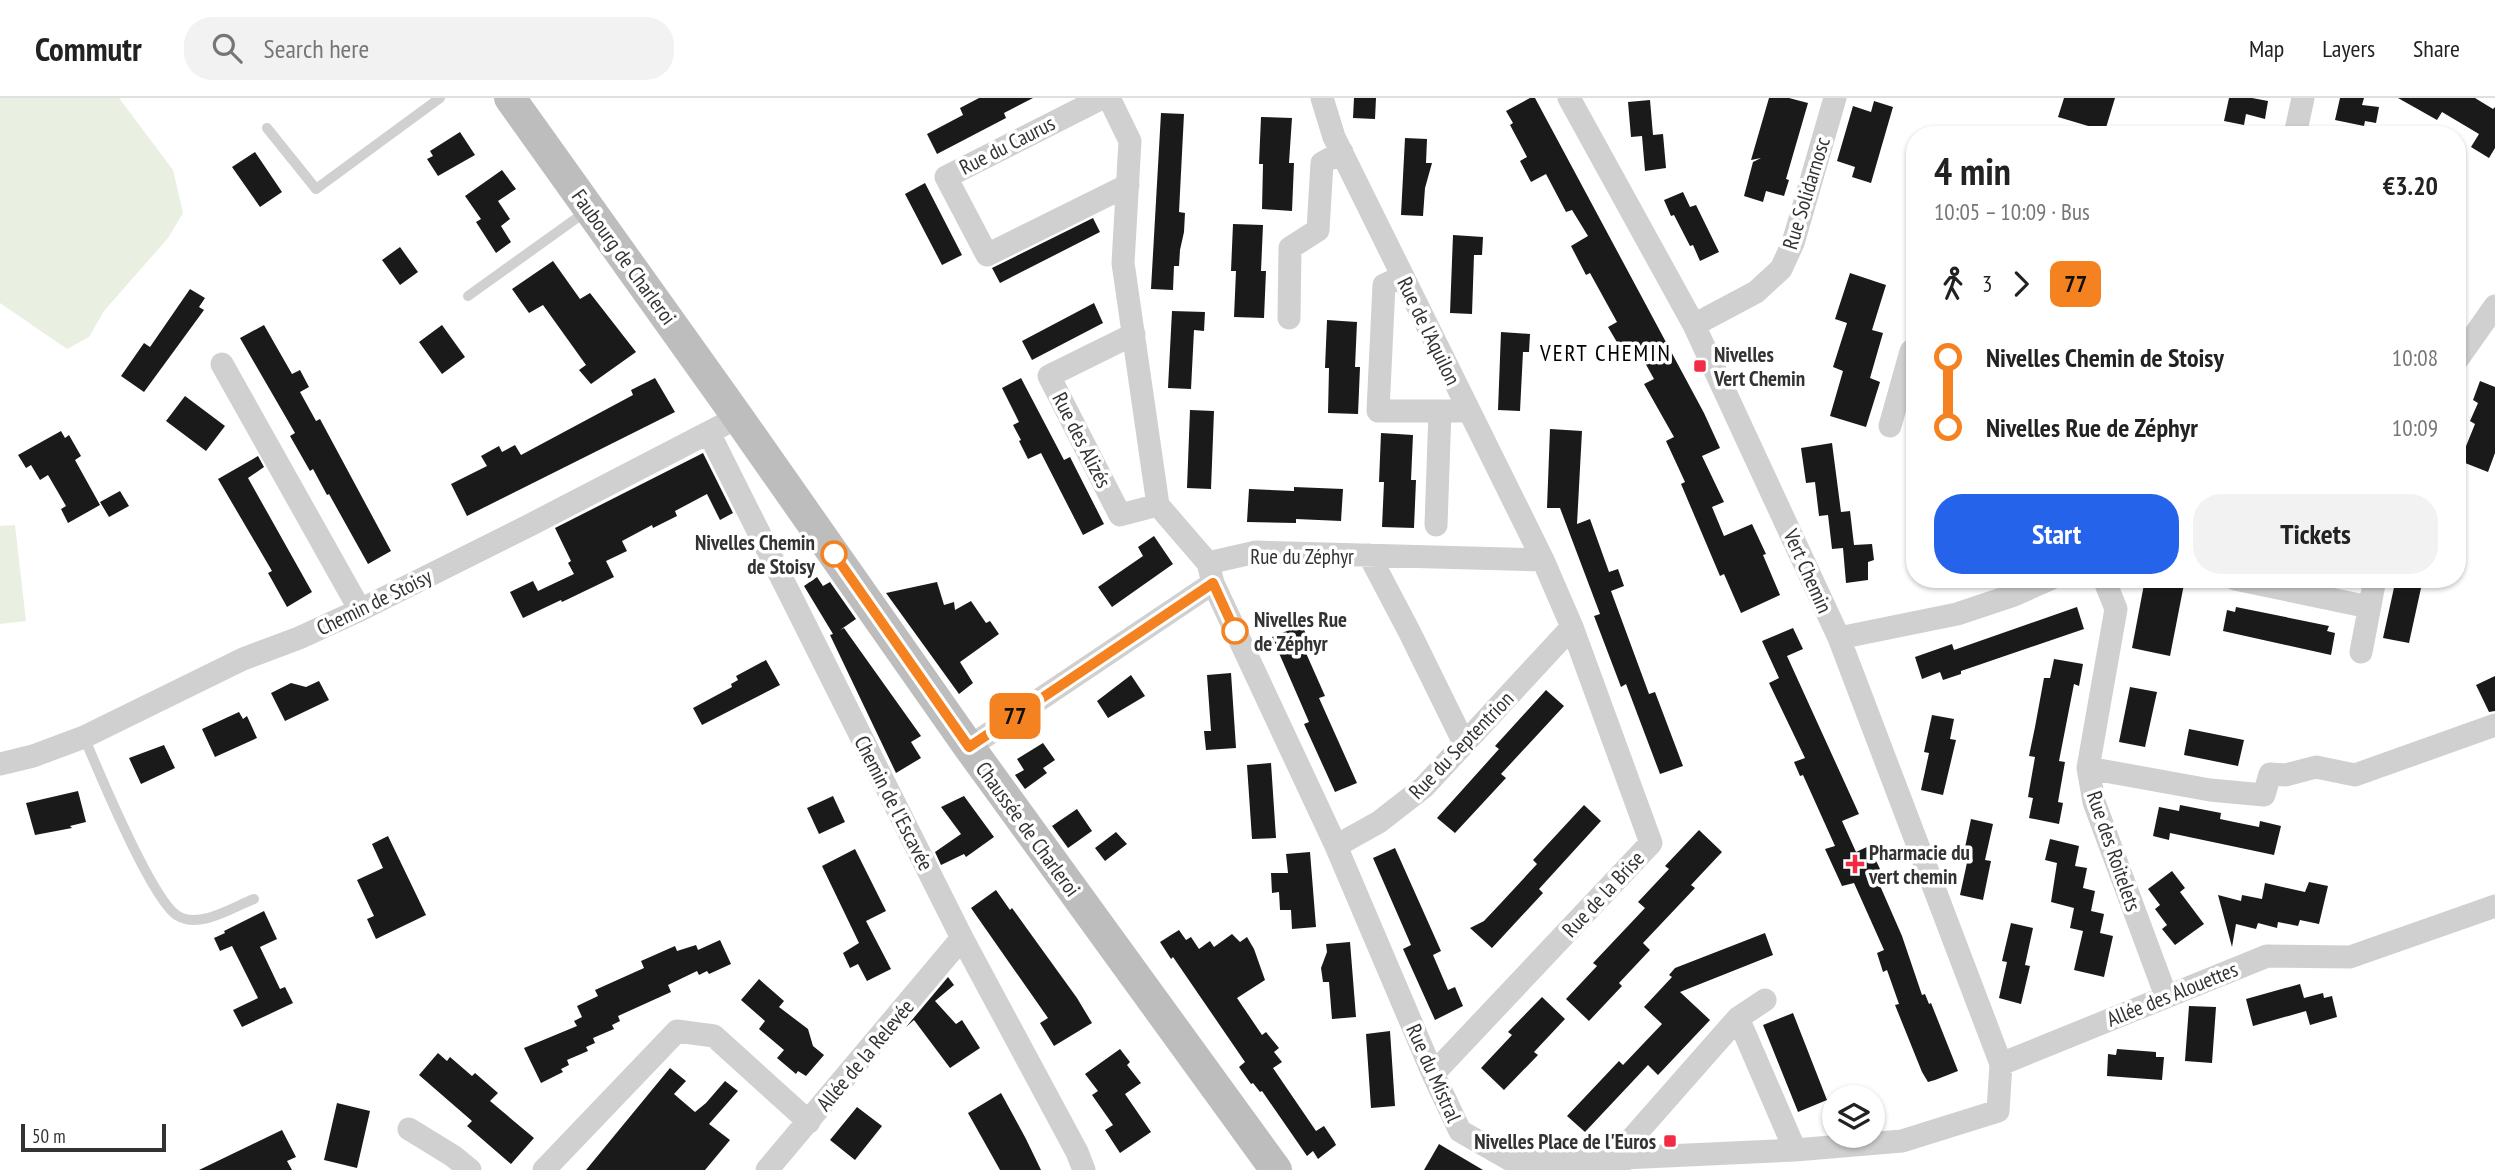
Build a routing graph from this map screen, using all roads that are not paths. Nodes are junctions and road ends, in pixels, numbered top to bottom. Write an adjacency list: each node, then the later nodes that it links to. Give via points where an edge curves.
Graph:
1 (440, 98): 10 (lane, via 316,189)
2 (510, 98): 13 (main road, Faubourg de Charleroi)
3 (1102, 98): 12 (street, Rue du Caurus, via 946,177 987,255)
4 (1109, 98): 12 (street, via 1130,141)
5 (1322, 98): 11 (street, Rue de l'Aquilon)
6 (1569, 98): 18 (street, Vert Chemin)
7 (1835, 98): 18 (street, Rue Solidarnosc, via 1793,243 1781,269 1756,292)
8 (2303, 98): 9 (street)
9 (2297, 126)
10 (267, 128)
11 (1342, 152): 14 (street, Rue de l'Aquilon); 17 (street, via 1322,163 1318,230 1290,248)
12 (1128, 185): 19 (street, via 1123,263)
13 (590, 209): 15 (lane); 25 (main road, Faubourg de Charleroi)
14 (1402, 277): 23 (street, via 1384,285 1378,411); 24 (street, Rue de l'Aquilon)
15 (468, 296)
16 (2495, 306): 20 (street)
17 (1289, 318)
18 (1694, 325): 40 (street, Vert Chemin)
19 (1133, 334): 28 (street); 28 (street, Rue des Alizés, via 1049,376 1120,515)
20 (2466, 347)
21 (222, 364): 38 (street)
22 (1906, 369): 26 (street)
23 (1440, 411): 24 (street); 29 (street)
24 (1469, 411): 31 (street, Rue de l'Aquilon)
25 (737, 416): 27 (street, Chemin de Stoisy); 45 (main road, Chaussée de Charleroi)
26 (1890, 426)
27 (709, 433): 38 (street, Chemin de Stoisy); 51 (street, Chemin de l'Escavée)
28 (1157, 505): 32 (street)
29 (1436, 524)
30 (1369, 555): 31 (street, Rue du Zéphyr); 32 (street, Rue du Zéphyr, via 1256,552); 44 (street)
31 (1543, 560): 39 (street, Rue de la Brise)
32 (1211, 573): 45 (street, Rue du Zéphyr); 48 (street, Rue du Mistral)
33 (2010, 588): 40 (street, via 1957,614)
34 (2108, 588): 47 (street, Rue des Roitelets, via 2116,609)
35 (2278, 588): 37 (street)
36 (2373, 588): 37 (street)
37 (2370, 607): 41 (street)
38 (360, 610): 43 (street, Chemin de Stoisy, via 235,662)
39 (1572, 627): 44 (street, Rue du Septentrion); 56 (street, Rue de la Brise, via 1651,843)
40 (1839, 638): 55 (street, Vert Chemin)
41 (2361, 652)
42 (2495, 724): 47 (street, via 2355,775 2316,767 2270,774 2263,795)
43 (84, 737): 46 (street, Chemin de Stoisy); 49 (lane, via 156,889 178,916 200,921)
44 (1464, 744): 48 (street, Rue du Septentrion, via 1424,787 1379,822)
45 (969, 747): 65 (main road, Chaussée de Charleroi)
46 (0, 764)
47 (2088, 768): 52 (street, Rue des Roitelets, via 2094,802)
48 (1336, 846): 56 (street, Rue du Mistral)
49 (254, 899)
50 (2495, 906): 52 (street, Allée des Alouettes, via 2350,957 2267,956)
51 (962, 938): 57 (street, Allée de la Relevée); 64 (street, Chemin de l'Escavée)
52 (2166, 996): 55 (street, Allée des Alouettes)
53 (1765, 1000): 54 (street)
54 (1738, 1018): 59 (street); 60 (street, via 1628,1144)
55 (2001, 1063): 59 (street, Rue du Mistral, via 1998,1111 1902,1141)
56 (1433, 1074): 60 (street, Rue du Mistral, via 1460,1131 1516,1163)
57 (809, 1122): 62 (street, Allée de la Relevée, via 714,1036 677,1031); 63 (street)
58 (409, 1129): 61 (street)
59 (1795, 1150): 60 (street, Rue du Mistral)
60 (1626, 1158)
61 (470, 1170)
62 (544, 1170)
63 (767, 1170)
64 (1084, 1170)
65 (1276, 1170)

